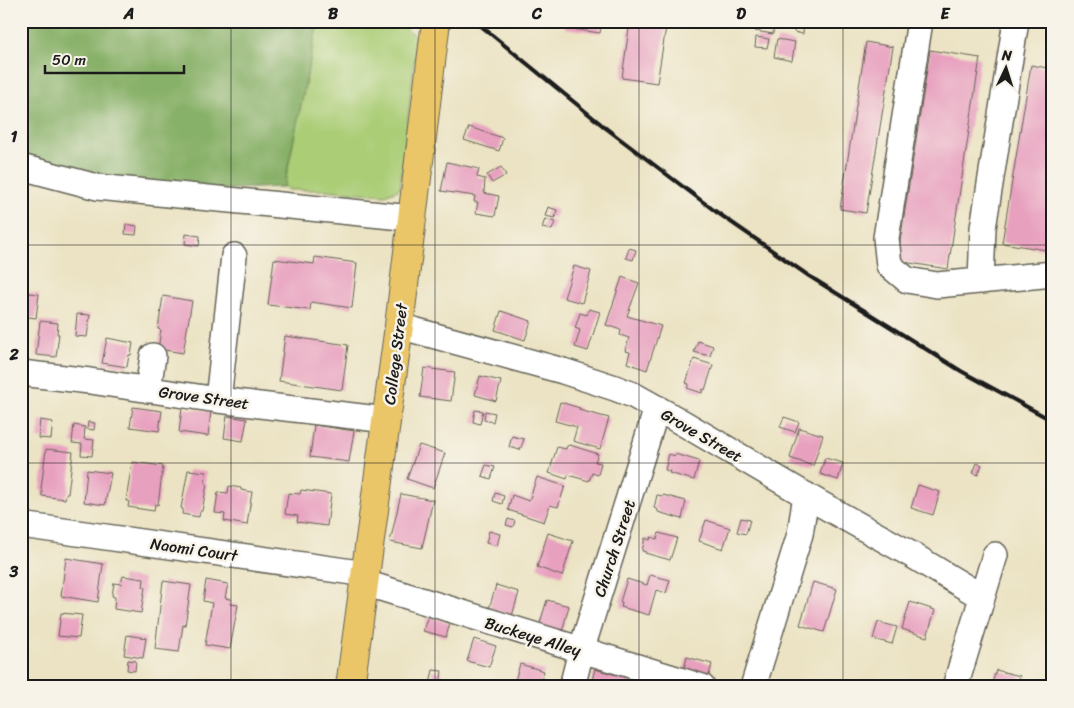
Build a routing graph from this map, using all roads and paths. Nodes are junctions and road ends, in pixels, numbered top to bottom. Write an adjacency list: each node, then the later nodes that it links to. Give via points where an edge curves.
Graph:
1 (436, 21): 5 (main road, College Street)
2 (920, 21): 8 (street, via 886,238 889,264 907,280 936,285)
3 (1016, 21): 8 (street, via 983,228)
4 (21, 167): 5 (street, via 97,187)
5 (412, 218): 9 (main road, College Street)
6 (234, 256): 13 (street)
7 (1053, 274): 8 (street)
8 (981, 282)
9 (399, 326): 14 (street, Grove Street, via 596,381); 15 (main road, College Street)
10 (152, 356): 12 (street)
11 (21, 373): 12 (street, Grove Street)
12 (148, 390): 13 (street, Grove Street)
13 (218, 400): 15 (street, Grove Street)
14 (657, 408): 16 (street, Grove Street); 21 (street, Church Street)
15 (387, 420): 19 (main road, College Street)
16 (806, 495): 20 (street, Grove Street); 25 (street, via 800,534)
17 (21, 525): 19 (street, Naomi Court)
18 (995, 555): 20 (street)
19 (365, 578): 21 (street, Buckeye Alley); 22 (main road, College Street)
20 (982, 596): 26 (street)
21 (581, 651): 23 (street, Church Street); 24 (street, Buckeye Alley)
22 (350, 687)
23 (572, 687)
24 (702, 687)
25 (753, 687)
26 (955, 687)

